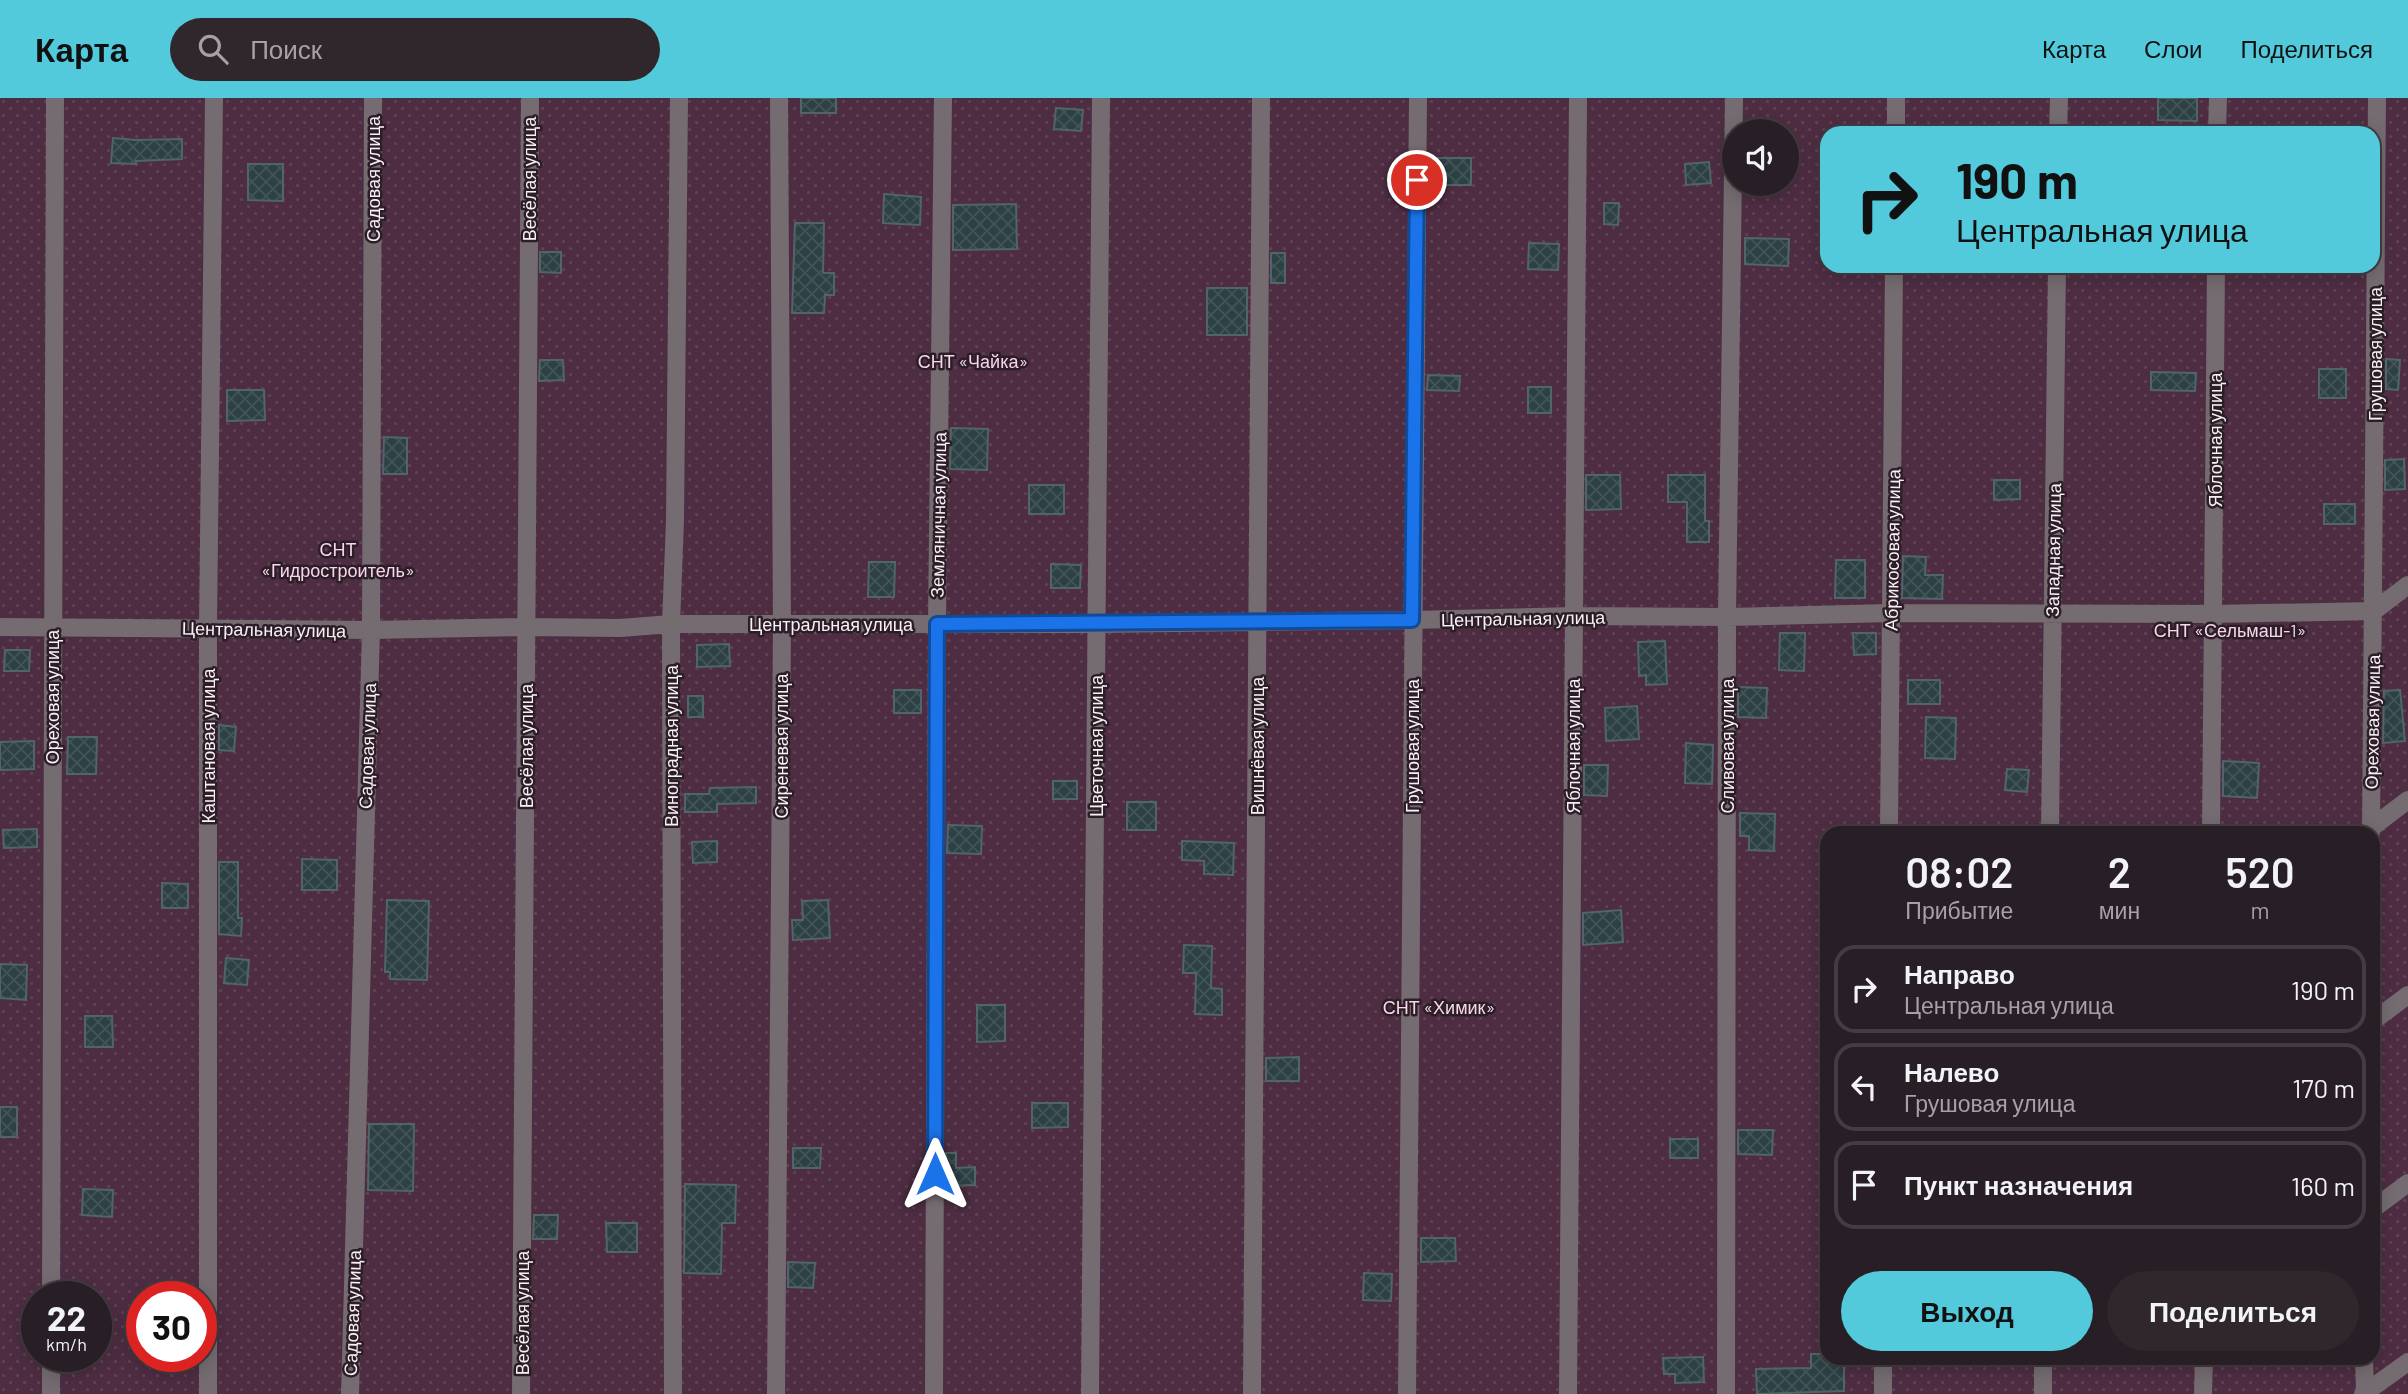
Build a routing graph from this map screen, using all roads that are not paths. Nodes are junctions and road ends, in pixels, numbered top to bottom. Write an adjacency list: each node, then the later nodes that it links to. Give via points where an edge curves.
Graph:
1 (55, 98): 37 (street, Ореховая улица)
2 (214, 98): 41 (street, Каштановая улица)
3 (373, 98): 42 (street, Садовая улица)
4 (530, 98): 38 (street, Весёлая улица)
5 (679, 98): 34 (street, Виноградная улица)
6 (779, 98): 39 (street, Сиреневая улица)
7 (943, 98): 35 (street, Земляничная улица)
8 (1101, 98): 36 (street, Цветочная улица)
9 (1261, 98): 33 (street, Вишнёвая улица)
10 (1418, 98): 32 (street, Грушовая улица)
11 (1578, 98): 30 (street, Яблочная улица)
12 (1734, 98): 31 (street, Сливовая улица)
13 (1896, 98): 17 (street)
14 (2059, 98): 18 (street)
15 (2218, 98): 19 (street)
16 (2377, 98): 20 (street, Грушовая улица)
17 (1896, 126)
18 (2058, 126)
19 (2217, 126)
20 (2377, 126)
21 (1894, 273): 27 (street, Абрикосовая улица)
22 (2057, 273): 28 (street, Западная улица)
23 (2216, 273): 29 (street, Яблочная улица)
24 (2376, 273): 26 (street, Грушовая улица)
25 (2408, 584): 26 (street)
26 (2374, 611): 29 (street, Центральная улица); 47 (street, Ореховая улица)
27 (1891, 613): 28 (street, Центральная улица); 31 (street, Центральная улица); 44 (street, Абрикосовая улица)
28 (2053, 614): 29 (street, Центральная улица); 45 (street, Западная улица)
29 (2213, 614): 46 (street, Яблочная улица)
30 (1574, 615): 31 (street, Центральная улица); 32 (street, Центральная улица); 71 (street, Яблочная улица)
31 (1727, 617): 72 (street, Сливовая улица)
32 (1412, 620): 33 (street, Центральная улица); 70 (street, Грушовая улица)
33 (1258, 621): 36 (street, Центральная улица); 69 (street, Вишнёвая улица)
34 (671, 624): 38 (street, Центральная улица); 39 (street, Центральная улица); 65 (street, Виноградная улица)
35 (937, 624): 36 (street, Центральная улица); 39 (street, Центральная улица); 67 (street, Земляничная улица)
36 (1097, 624): 68 (street, Цветочная улица)
37 (52, 626): 40 (street, Центральная улица); 41 (street, Центральная улица); 53 (street, Ореховая улица)
38 (527, 626): 42 (street, Центральная улица); 64 (street, Весёлая улица)
39 (782, 626): 66 (street, Сиреневая улица)
40 (0, 627)
41 (208, 628): 42 (street, Центральная улица); 62 (street, Каштановая улица)
42 (371, 630): 63 (street, Садовая улица)
43 (2408, 800): 48 (street)
44 (1889, 826)
45 (2050, 826)
46 (2211, 826)
47 (2371, 826)
48 (2376, 826)
49 (2408, 995): 50 (street)
50 (2380, 1016)
51 (2408, 1183): 52 (street)
52 (2380, 1204)
53 (51, 1281)
54 (2408, 1362): 60 (street)
55 (1883, 1365): 73 (street)
56 (2043, 1365): 74 (street)
57 (2204, 1365): 75 (street)
58 (2364, 1365): 60 (street)
59 (51, 1372): 61 (street)
60 (2364, 1393)
61 (51, 1394)
62 (208, 1394)
63 (350, 1394)
64 (522, 1394)
65 (673, 1394)
66 (776, 1394)
67 (934, 1394)
68 (1090, 1394)
69 (1252, 1394)
70 (1407, 1394)
71 (1568, 1394)
72 (1726, 1394)
73 (1883, 1394)
74 (2043, 1394)
75 (2203, 1394)

